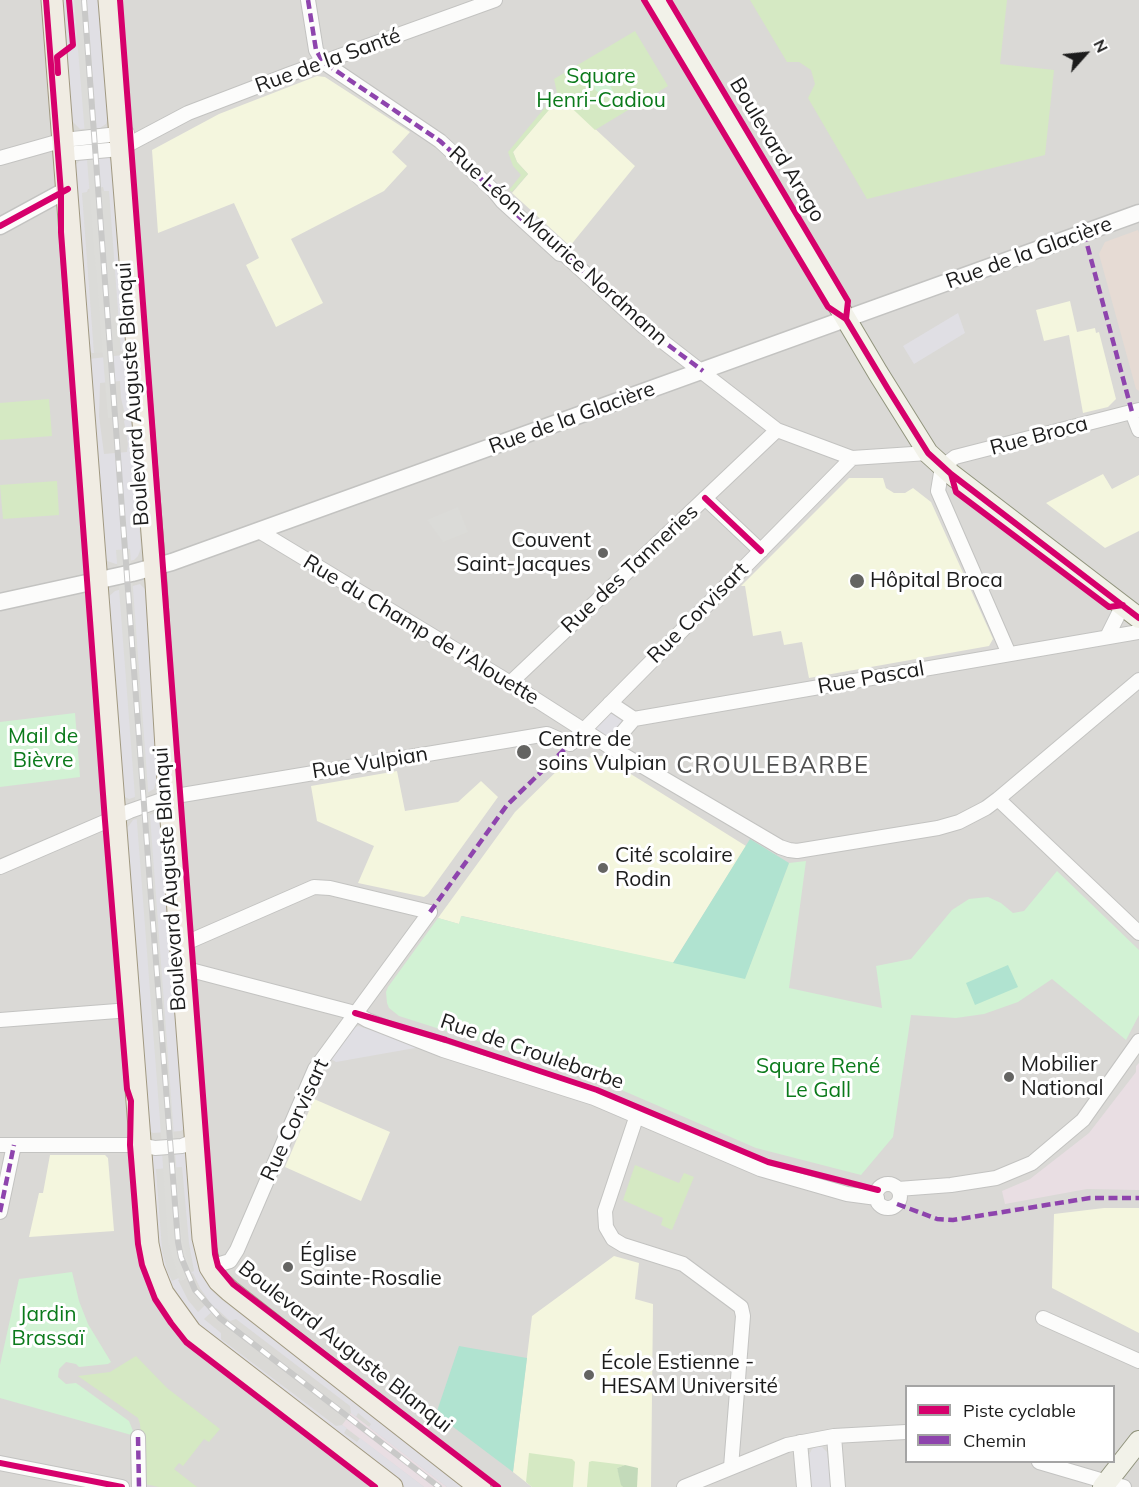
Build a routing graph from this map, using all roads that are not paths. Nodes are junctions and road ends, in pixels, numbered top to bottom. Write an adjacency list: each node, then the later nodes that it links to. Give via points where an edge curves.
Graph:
1 (52, 0): 8 (main road)
2 (109, 0): 7 (main road, Boulevard Auguste Blanqui)
3 (308, 0): 6 (street, via 316,50)
4 (495, 0): 6 (street, Rue de la Santé)
5 (657, 0): 13 (main road, Boulevard Arago)
6 (323, 62): 7 (street, Rue de la Santé); 14 (street, Rue Léon-Maurice Nordmann, via 440,141 560,254 566,255 644,327)
7 (119, 142): 8 (street); 23 (main road, Boulevard Auguste Blanqui)
8 (64, 147): 9 (street); 10 (main road)
9 (0, 158)
10 (68, 189): 12 (street); 24 (main road)
11 (1139, 213): 13 (street, Rue de la Glacière)
12 (0, 226)
13 (846, 319): 14 (street, Rue de la Glacière); 19 (main road, Boulevard Arago)
14 (703, 370): 16 (street, Rue Léon-Maurice Nordmann); 21 (street, Rue de la Glacière)
15 (1135, 411): 17 (street); 19 (street, Rue Broca)
16 (777, 430): 18 (street, Rue Léon-Maurice Nordmann); 20 (street, Rue des Tanneries)
17 (1139, 430)
18 (852, 458): 19 (street, Rue Léon-Maurice Nordmann); 22 (street, Rue Corvisart)
19 (935, 460): 26 (main road, Boulevard Arago); 30 (street, via 938,491)
20 (705, 498): 22 (street); 32 (street, Rue des Tanneries)
21 (259, 531): 23 (street, Rue de la Glacière); 32 (street, Rue du Champ de l'Alouette)
22 (761, 551): 33 (street, Rue Corvisart)
23 (154, 567): 24 (street, Rue de la Glacière); 38 (main road, Boulevard Auguste Blanqui)
24 (98, 580): 25 (street, Rue de la Glacière); 40 (main road)
25 (0, 602)
26 (1123, 605): 27 (main road, Boulevard Arago); 29 (street)
27 (1139, 618)
28 (1139, 632): 29 (street, Rue Pascal)
29 (1107, 638): 30 (street, Rue Pascal)
30 (1010, 654): 34 (street, Rue Pascal)
31 (1139, 680): 39 (street, Rue du Champ de l'Alouette)
32 (509, 684): 35 (street, Rue du Champ de l'Alouette)
33 (610, 703): 34 (street); 35 (street, Rue Corvisart)
34 (634, 719): 37 (street)
35 (583, 729): 36 (street, Rue Corvisart); 37 (street, Rue du Champ de l'Alouette)
36 (570, 744): 38 (street, Rue Vulpian, via 547,734)
37 (610, 747): 39 (street, Rue du Champ de l'Alouette, via 780,847 793,850 947,826)
38 (170, 797): 40 (street, Rue Vulpian); 43 (main road, Boulevard Auguste Blanqui)
39 (998, 799): 42 (street)
40 (116, 816): 41 (street, Rue Vulpian); 45 (main road)
41 (0, 867)
42 (1139, 933)
43 (181, 945): 44 (main road, Boulevard Auguste Blanqui); 46 (street, Rue Corvisart, via 314,887 430,912)
44 (183, 968): 46 (street, Rue de Croulebarbe); 50 (main road, Boulevard Auguste Blanqui)
45 (130, 1010): 47 (street); 52 (main road)
46 (355, 1013): 49 (street, Rue de Croulebarbe, via 443,1050); 54 (street, Rue Corvisart, via 315,1069 237,1250 230,1261)
47 (0, 1020)
48 (1139, 1041): 49 (street, Rue de Croulebarbe, via 1083,1120 1032,1163 996,1178 898,1189 900,1198 894,1206 883,1207 877,1198 847,1194 760,1169)
49 (638, 1115): 64 (street, via 605,1211 606,1227 618,1243 683,1264 741,1308)
50 (196, 1140): 52 (street, via 154,1140); 54 (main road, Boulevard Auguste Blanqui, via 203,1238)
51 (7, 1145): 52 (street); 53 (street)
52 (141, 1145): 68 (main road, via 153,1268 179,1317 205,1345)
53 (0, 1212)
54 (210, 1267): 69 (main road, Boulevard Auguste Blanqui, via 234,1295)
55 (1043, 1318): 56 (street)
56 (1139, 1361)
57 (905, 1432): 58 (street)
58 (834, 1436): 61 (street); 72 (street)
59 (138, 1437): 67 (street)
60 (1139, 1441): 65 (main road)
61 (800, 1442): 64 (street); 71 (street)
62 (0, 1463): 66 (street)
63 (1045, 1463): 65 (street)
64 (731, 1467): 70 (street)
65 (1111, 1485)
66 (122, 1487)
67 (139, 1487)
68 (392, 1487)
69 (480, 1487)
70 (684, 1487)
71 (804, 1487)
72 (838, 1487)

